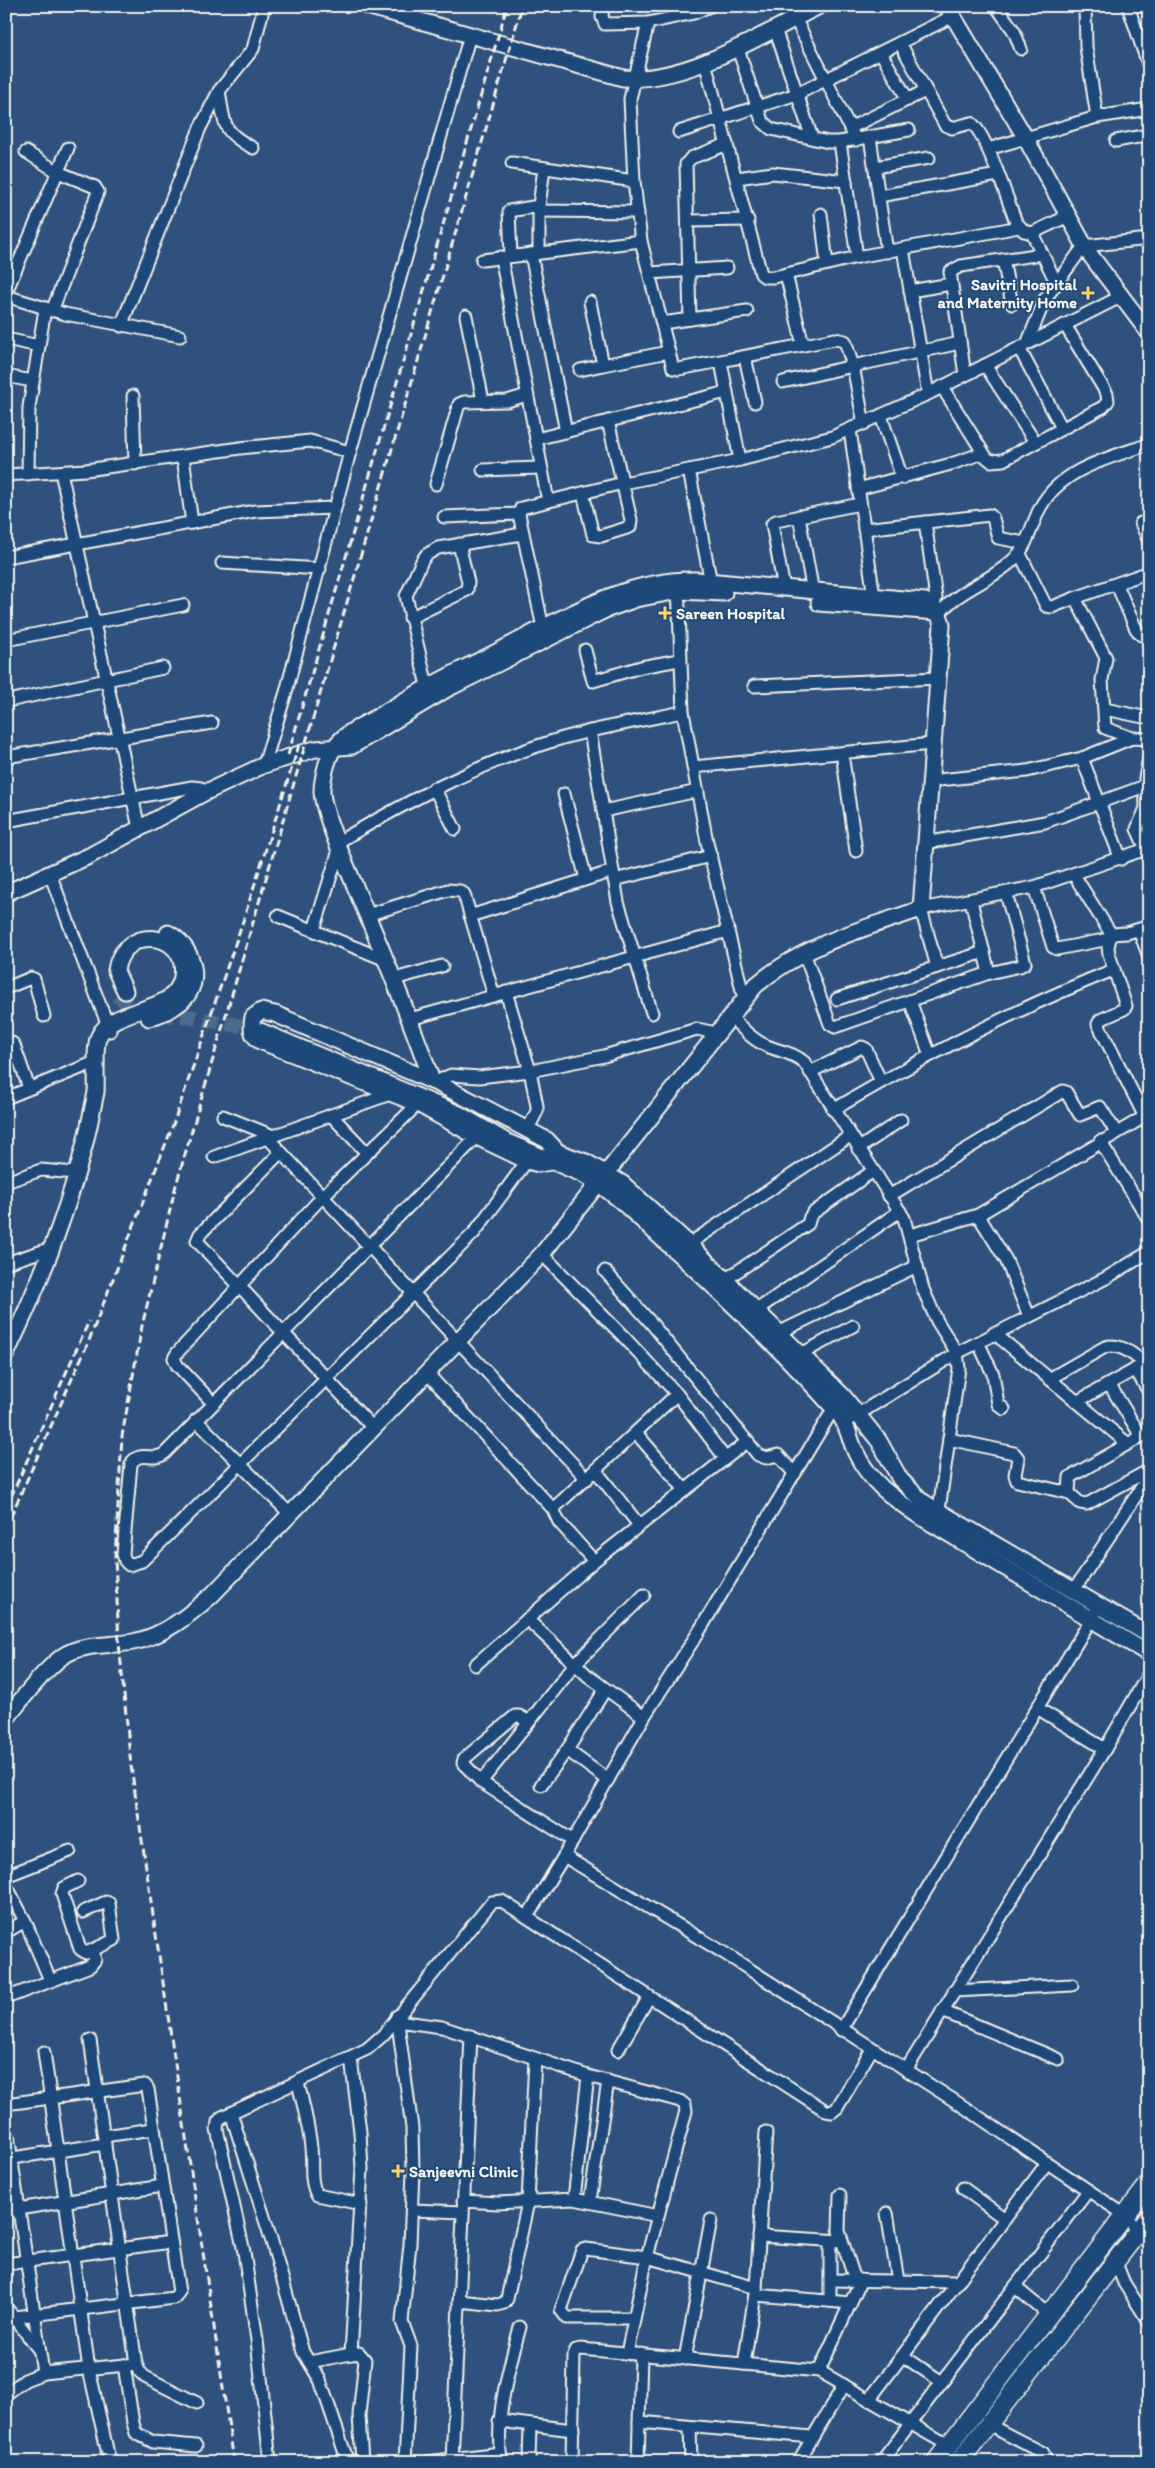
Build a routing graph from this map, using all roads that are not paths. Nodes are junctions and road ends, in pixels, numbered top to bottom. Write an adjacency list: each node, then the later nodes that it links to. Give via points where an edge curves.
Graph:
1 (264, 6): 23 (street, via 253,49)
2 (367, 6): 10 (street)
3 (603, 6): 12 (street, via 605,24)
4 (710, 6): 12 (street)
5 (819, 6): 11 (street)
6 (996, 6): 17 (street, via 1014,31)
7 (1084, 6): 30 (street, via 1086,47)
8 (1128, 6): 20 (street)
9 (950, 11): 15 (street); 36 (street)
10 (414, 13): 14 (street)
11 (795, 18): 13 (street); 22 (street)
12 (648, 24): 21 (street)
13 (775, 29): 16 (street); 25 (street)
14 (470, 35): 21 (street, via 623,78); 130 (street)
15 (900, 43): 18 (street); 24 (street)
16 (738, 46): 19 (street); 27 (street)
17 (1021, 49)
18 (881, 53): 22 (street); 26 (street)
19 (705, 62): 21 (street, via 668,74); 29 (street)
20 (1149, 67)
21 (635, 78): 53 (street, via 630,99)
22 (825, 80): 25 (street); 31 (street)
23 (219, 91): 43 (street, via 227,129 235,138); 94 (street, via 200,128)
24 (925, 91): 26 (street); 44 (street, via 947,127 974,124)
25 (797, 94): 27 (street); 37 (street)
26 (908, 100): 31 (street)
27 (757, 107): 29 (street); 37 (street, via 766,127)
28 (1149, 109): 30 (street)
29 (720, 118): 33 (street); 41 (street)
30 (1097, 118): 36 (street)
31 (850, 128): 38 (street)
32 (908, 130): 35 (street)
33 (679, 132)
34 (1149, 135): 39 (street)
35 (870, 137): 38 (street); 48 (street)
36 (1025, 137): 44 (street); 59 (street)
37 (812, 138): 40 (street)
38 (856, 140): 40 (street)
39 (1116, 141)
40 (840, 142): 54 (street)
41 (727, 144): 52 (street); 61 (street, via 688,160)
42 (68, 148): 50 (street)
43 (253, 148)
44 (988, 149): 51 (street)
45 (26, 152): 50 (street)
46 (929, 158): 48 (street)
47 (512, 163): 49 (street)
48 (875, 167): 55 (street)
49 (544, 168): 53 (street); 56 (street)
50 (58, 172): 83 (street); 88 (street, via 98,192)
51 (998, 175): 55 (street); 62 (street)
52 (737, 178): 54 (street, via 773,173); 60 (street)
53 (634, 181): 57 (street)
54 (846, 181): 72 (street)
55 (879, 196): 68 (street)
56 (539, 209): 57 (street); 69 (street); 71 (street, via 509,211)
57 (638, 212): 65 (street)
58 (821, 214): 75 (street)
59 (1068, 216): 63 (street); 66 (street)
60 (748, 220): 61 (street); 79 (street, via 762,274 769,278)
61 (688, 221): 77 (street)
62 (1019, 227): 63 (street); 67 (street)
63 (1032, 233): 70 (street)
64 (1149, 239): 66 (street)
65 (642, 241): 69 (street); 78 (street)
66 (1084, 246): 80 (street); 85 (street)
67 (903, 249): 68 (street); 82 (street)
68 (887, 252): 72 (street)
69 (535, 253): 71 (street); 126 (street)
70 (1042, 254): 74 (street); 80 (street)
71 (506, 256): 73 (street); 117 (street)
72 (858, 257): 75 (street)
73 (482, 260)
74 (1003, 260): 81 (street, via 953,268); 87 (street)
75 (827, 264): 79 (street)
76 (727, 268): 77 (street)
77 (688, 270): 78 (street); 91 (street)
78 (650, 273): 92 (street)
79 (786, 274): 99 (street)
80 (1056, 282): 101 (street)
81 (951, 284): 82 (street); 98 (street)
82 (910, 291): 103 (street)
83 (6, 292)
84 (6, 296): 88 (street)
85 (1120, 297): 93 (street); 95 (street)
86 (590, 302): 106 (street)
87 (1012, 304)
88 (48, 310): 94 (street); 100 (street)
89 (747, 311): 91 (street)
90 (466, 316): 119 (street)
91 (690, 319): 92 (street)
92 (662, 323): 102 (street)
93 (1065, 325): 101 (street); 124 (street, via 1107,394 1108,401 1103,407)
94 (122, 326): 96 (street)
95 (1149, 334)
96 (180, 336)
97 (6, 339): 100 (street)
98 (960, 344): 103 (street); 110 (street)
99 (803, 345): 104 (street); 108 (street, via 835,339 845,341)
100 (38, 346): 112 (street)
101 (1023, 346): 107 (street); 124 (street)
102 (668, 352): 105 (street, via 675,369); 106 (street)
103 (921, 352): 108 (street); 116 (street)
104 (745, 357): 105 (street); 120 (street)
105 (721, 362): 115 (street)
106 (603, 365): 109 (street)
107 (985, 365): 110 (street); 128 (street)
108 (853, 366): 113 (street); 123 (street)
109 (580, 370)
110 (966, 375): 114 (street)
111 (6, 376): 112 (street)
112 (32, 381): 139 (street)
113 (783, 382)
114 (942, 387): 116 (street); 131 (street)
115 (727, 392): 122 (street); 133 (street)
116 (928, 394): 121 (street)
117 (528, 395): 119 (street, via 513,400); 127 (street)
118 (133, 396): 134 (street)
119 (483, 401): 143 (street, via 458,404)
120 (755, 402)
121 (881, 416): 123 (street); 141 (street)
122 (608, 421): 126 (street); 142 (street)
123 (864, 424): 125 (street)
124 (1062, 428): 128 (street)
125 (850, 430): 133 (street, via 812,444); 144 (street)
126 (566, 432): 127 (street)
127 (536, 439): 135 (street)
128 (1035, 442): 131 (street, via 997,462)
129 (1149, 444): 160 (street, via 1081,469 1064,479 1041,506)
130 (350, 452): 132 (street, via 310,441); 148 (street)
131 (983, 453): 141 (street)
132 (183, 456): 134 (street); 153 (street)
133 (740, 460): 137 (street)
134 (135, 464): 138 (street)
135 (541, 468): 136 (street); 146 (street)
136 (483, 470)
137 (689, 470): 142 (street); 167 (street)
138 (61, 472): 139 (street); 158 (street)
139 (28, 474): 140 (street)
140 (6, 475)
141 (902, 478): 144 (street)
142 (623, 483): 145 (street); 145 (street, via 632,524 627,529 602,536 591,531)
143 (436, 484)
144 (858, 489): 147 (street)
145 (583, 493): 146 (street)
146 (548, 501): 149 (street, via 521,508)
147 (860, 504): 150 (street); 155 (street)
148 (335, 508): 153 (street, via 255,511); 163 (street)
149 (519, 514): 151 (street); 156 (street)
150 (799, 516): 168 (street, via 772,524); 169 (street)
151 (444, 517)
152 (925, 522): 155 (street); 160 (street, via 990,515 998,538); 173 (street)
153 (192, 523): 158 (street)
154 (1141, 523): 157 (street)
155 (864, 529): 171 (street)
156 (522, 534): 159 (street); 176 (street)
157 (1149, 542)
158 (77, 543): 161 (street); 175 (street)
159 (459, 544): 174 (street, via 431,551 422,561 406,596); 174 (street, via 468,582 466,590)
160 (1023, 548): 170 (street, via 1046,606 1052,607); 173 (street, via 988,580)
161 (6, 557)
162 (222, 563): 163 (street)
163 (320, 569): 201 (street)
164 (1149, 572): 166 (street)
165 (678, 585): 167 (street); 176 (street, via 634,589 599,600); 180 (street); 196 (street, via 605,610 445,690 352,746)
166 (1117, 585): 170 (street); 177 (street)
167 (712, 587): 168 (street); 171 (street)
168 (784, 589): 169 (street)
169 (813, 592): 171 (street)
170 (1075, 598): 187 (street, via 1106,658 1102,680)
171 (875, 603): 173 (street)
172 (183, 605): 175 (street)
173 (936, 612): 182 (street, via 942,625)
174 (410, 618): 184 (street)
175 (94, 622): 178 (street); 183 (street)
176 (544, 628): 184 (street)
177 (1141, 636)
178 (6, 640)
179 (585, 650): 180 (street, via 593,681)
180 (679, 660): 188 (street)
181 (163, 668): 183 (street)
182 (938, 678): 185 (street); 195 (street)
183 (107, 680): 186 (street); 192 (street)
184 (427, 686): 196 (street, via 345,736)
185 (754, 686)
186 (8, 701)
187 (1105, 709): 189 (street); 193 (street, via 1105,728)
188 (683, 712): 191 (street); 202 (street)
189 (1143, 717)
190 (212, 723): 192 (street)
191 (590, 731): 205 (street, via 530,750); 211 (street)
192 (119, 738): 198 (street); 209 (street)
193 (1132, 738): 194 (street); 199 (street)
194 (1149, 739)
195 (932, 744): 197 (street); 204 (street)
196 (333, 749): 201 (street, via 315,749); 216 (street, via 322,791)
197 (842, 753): 202 (street); 218 (street)
198 (6, 757)
199 (1082, 758): 204 (street, via 1028,771); 210 (street)
200 (1149, 758): 203 (street)
201 (264, 765): 207 (street)
202 (693, 767): 206 (street)
203 (1146, 780): 210 (street); 217 (street, via 1146,808 1137,829)
204 (929, 781): 215 (street)
205 (434, 788): 214 (street); 216 (street)
206 (698, 791): 211 (street); 219 (street)
207 (204, 793): 209 (street, via 201,788 192,786); 213 (street)
208 (564, 794): 224 (street)
209 (132, 797): 212 (street); 213 (street)
210 (1099, 802): 215 (street, via 1036,824); 220 (street)
211 (603, 811): 223 (street)
212 (6, 821)
213 (139, 828): 221 (street)
214 (455, 829)
215 (925, 843): 229 (street)
216 (339, 844): 231 (street); 234 (street)
217 (1147, 849): 220 (street)
218 (856, 851)
219 (711, 856): 223 (street); 235 (street)
220 (1121, 859): 222 (street)
221 (50, 874): 226 (street); 259 (street)
222 (1074, 875): 225 (street); 236 (street)
223 (613, 876): 224 (street); 240 (street)
224 (586, 879): 232 (street)
225 (1034, 887): 227 (street); 236 (street, via 1053,947 1057,949)
226 (6, 893)
227 (1006, 893): 228 (street); 245 (street, via 1025,963)
228 (971, 901): 229 (street); 237 (street)
229 (921, 909): 238 (street, via 828,941); 243 (street)
230 (278, 916): 234 (street)
231 (367, 916): 232 (street, via 456,889 464,894); 241 (street)
232 (470, 916): 250 (street)
233 (1144, 928): 236 (street); 239 (street)
234 (314, 930): 241 (street)
235 (728, 931): 240 (street); 251 (street)
236 (1110, 936): 244 (street, via 1108,947)
237 (984, 952): 243 (street); 245 (street)
238 (804, 953): 251 (street, via 767,975); 253 (street, via 832,1026 839,1027)
239 (1149, 956)
240 (635, 957): 248 (street); 254 (street)
241 (386, 960): 246 (street)
242 (442, 966): 246 (street)
243 (937, 967): 252 (street)
244 (1113, 970): 262 (street, via 1037,1001); 276 (street, via 1126,1006 1098,1024)
245 (990, 973): 253 (street)
246 (394, 979): 257 (street)
247 (6, 988): 255 (street, via 32,978)
248 (506, 992): 250 (street); 264 (street)
249 (121, 993): 259 (street, via 111,985 108,972 109,956 124,937 150,929 163,930 185,945 194,967 193,981 183,1001 167,1011)
250 (494, 996): 257 (street)
251 (744, 999): 256 (street)
252 (837, 999)
253 (910, 1001): 262 (street)
254 (652, 1013)
255 (44, 1016)
256 (730, 1016): 260 (street); 265 (street, via 758,1042 797,1056)
257 (410, 1019): 266 (street)
258 (262, 1027): 287 (street, via 444,1098)
259 (107, 1029): 263 (street, via 98,1038)
260 (716, 1033): 264 (street, via 696,1029 604,1056); 291 (street)
261 (6, 1043): 268 (street, via 14,1046)
262 (930, 1055): 267 (street)
263 (98, 1061): 268 (street); 290 (street, via 96,1093)
264 (530, 1071): 266 (street, via 479,1077 451,1075); 277 (street, via 537,1111)
265 (810, 1072): 267 (street, via 862,1047 866,1049); 272 (street)
266 (436, 1082): 269 (street, via 275,1014 261,1011 253,1017 252,1034 260,1041); 277 (street)
267 (881, 1082): 272 (street)
268 (29, 1088): 270 (street)
269 (393, 1093): 271 (street); 273 (street)
270 (6, 1098)
271 (418, 1104): 281 (street); 285 (street)
272 (833, 1110): 280 (street)
273 (331, 1115): 279 (street); 285 (street)
274 (223, 1116): 279 (street)
275 (901, 1120): 283 (street)
276 (1146, 1121): 278 (street)
277 (527, 1131): 287 (street, via 547,1140)
278 (1116, 1132): 282 (street); 294 (street, via 1100,1107 1080,1115 1063,1091)
279 (269, 1136): 284 (street); 286 (street)
280 (850, 1136): 283 (street); 299 (street)
281 (477, 1137): 288 (street); 300 (street)
282 (1100, 1141): 296 (street); 297 (street)
283 (858, 1150): 289 (street)
284 (280, 1152): 293 (street); 308 (street, via 198,1238 199,1244)
285 (367, 1153): 293 (street)
286 (214, 1157)
287 (557, 1157): 288 (street, via 539,1164); 291 (street)
288 (527, 1161): 309 (street, via 474,1233)
289 (873, 1171): 294 (street); 307 (street, via 813,1213 808,1224)
290 (75, 1172): 292 (street, via 41,1170); 301 (street)
291 (602, 1177): 299 (street, via 623,1184); 303 (street); 329 (street, via 620,1200)
292 (6, 1182)
293 (323, 1196): 300 (street); 308 (street)
294 (889, 1196): 295 (street)
295 (900, 1211): 298 (street); 310 (street)
296 (978, 1215): 298 (street); 311 (street, via 1006,1260)
297 (1149, 1220)
298 (910, 1235): 305 (street)
299 (689, 1244): 307 (street)
300 (369, 1246): 309 (street); 314 (street)
301 (52, 1248): 304 (street); 318 (street)
302 (1149, 1252): 311 (street, via 1106,1278)
303 (542, 1254): 316 (street); 327 (street)
304 (6, 1263)
305 (917, 1266): 313 (street); 319 (street, via 929,1306)
306 (605, 1270): 339 (street)
307 (726, 1279): 310 (street)
308 (239, 1286): 314 (street); 330 (street, via 174,1358)
309 (413, 1293): 316 (street); 323 (street)
310 (758, 1309): 313 (street)
311 (1028, 1316): 315 (street)
312 (852, 1326): 320 (street)
313 (780, 1332): 320 (street)
314 (283, 1333): 323 (street); 330 (street)
315 (994, 1333): 317 (street); 324 (street)
316 (458, 1341): 322 (street); 345 (street)
317 (978, 1342): 319 (street); 331 (street, via 993,1374 998,1404)
318 (7, 1350)
319 (957, 1353): 332 (street); 338 (street, via 959,1368)
320 (801, 1354): 329 (street)
321 (1143, 1366): 324 (street, via 1114,1344 1105,1346); 325 (street); 326 (street)
322 (427, 1373): 335 (street); 349 (street)
323 (326, 1378): 335 (street); 342 (street)
324 (1049, 1379): 328 (street)
325 (1109, 1384): 328 (street); 337 (street)
326 (1149, 1392)
327 (677, 1394): 336 (street); 341 (street)
328 (1078, 1401): 340 (street)
329 (838, 1402): 332 (street); 334 (street); 344 (street)
330 (212, 1403): 333 (street)
331 (1004, 1409)
332 (857, 1414): 334 (street); 351 (street, via 879,1441 900,1479)
333 (196, 1420): 342 (street); 342 (street, via 161,1456 140,1456 131,1464 123,1554 129,1565 142,1561)
334 (843, 1423): 351 (street, via 869,1476 903,1505)
335 (373, 1428): 350 (street)
336 (637, 1434): 345 (street); 347 (street)
337 (1145, 1434): 340 (street)
338 (949, 1439): 348 (street, via 1014,1453 1018,1458 1017,1481); 351 (street)
339 (748, 1441): 341 (street); 344 (street, via 762,1458 778,1455)
340 (1126, 1443): 348 (street, via 1070,1477)
341 (725, 1458): 347 (street)
342 (240, 1464): 350 (street)
343 (1149, 1470): 348 (street, via 1087,1504 1080,1503)
344 (795, 1474): 365 (street)
345 (591, 1475): 349 (street); 352 (street)
346 (1149, 1476): 354 (street)
347 (685, 1490): 352 (street)
348 (1069, 1493)
349 (554, 1509): 353 (street, via 559,1522)
350 (290, 1514): 366 (street, via 191,1614 154,1636 134,1642 84,1648 63,1656)
351 (938, 1519): 354 (street); 356 (street)
352 (640, 1525): 353 (street)
353 (594, 1562): 357 (street)
354 (1074, 1590): 356 (street)
355 (644, 1595): 360 (street)
356 (1096, 1612): 358 (street); 359 (street); 364 (street)
357 (527, 1619): 360 (street); 361 (street)
358 (1149, 1635)
359 (1149, 1654)
360 (575, 1664): 363 (street); 367 (street)
361 (475, 1665)
362 (1149, 1673): 368 (street)
363 (605, 1690): 365 (street); 369 (street)
364 (1037, 1708): 368 (street); 391 (street)
365 (644, 1717): 370 (street)
366 (6, 1719)
367 (529, 1722): 371 (street); 371 (street, via 515,1716 464,1759 464,1766)
368 (1105, 1749): 386 (street)
369 (567, 1750): 370 (street); 372 (street)
370 (608, 1780): 373 (street)
371 (481, 1782): 373 (street)
372 (541, 1785)
373 (573, 1841): 375 (street)
374 (70, 1851): 376 (street)
375 (564, 1856): 380 (street); 391 (street, via 724,1953)
376 (6, 1876)
377 (78, 1882): 383 (street, via 64,1888 62,1894 80,1949 86,1953)
378 (6, 1885): 381 (street)
379 (83, 1912): 383 (street, via 106,1902 110,1906 114,1940)
380 (527, 1917): 387 (street); 390 (street, via 502,1901 492,1902)
381 (25, 1921): 382 (street); 384 (street)
382 (6, 1932)
383 (93, 1950): 384 (street, via 95,1960 90,1966)
384 (50, 1980): 388 (street)
385 (1072, 1985): 386 (street)
386 (954, 1991): 389 (street)
387 (649, 1997): 394 (street, via 826,2111 832,2112 837,2108); 395 (street)
388 (6, 1998)
389 (942, 2011): 399 (street); 400 (street)
390 (397, 2018): 392 (street); 397 (street, via 367,2049); 429 (street, via 412,2128)
391 (841, 2030): 394 (street)
392 (471, 2036): 398 (street); 426 (street)
393 (90, 2040): 404 (street)
394 (872, 2049): 400 (street)
395 (618, 2050)
396 (44, 2052): 405 (street)
397 (351, 2058): 403 (street); 425 (street, via 360,2132)
398 (535, 2059): 401 (street); 424 (street)
399 (1058, 2059)
400 (906, 2070): 414 (street)
401 (588, 2076): 402 (street); 421 (street)
402 (608, 2081): 422 (street); 432 (street, via 685,2104 686,2111)
403 (298, 2083): 407 (street); 425 (street, via 311,2147 313,2187 317,2195)
404 (98, 2091): 405 (street); 409 (street, via 145,2085); 411 (street)
405 (51, 2098): 406 (street); 412 (street)
406 (6, 2104)
407 (230, 2113): 470 (street); 495 (street, via 222,2117 217,2129 244,2252)
408 (6, 2121): 413 (street)
409 (153, 2129): 411 (street); 416 (street)
410 (766, 2132): 436 (street)
411 (104, 2140): 412 (street); 419 (street)
412 (58, 2151): 413 (street); 423 (street)
413 (9, 2159): 427 (street)
414 (1048, 2163): 418 (street); 433 (street)
415 (1149, 2184): 431 (main road)
416 (162, 2186): 419 (street); 438 (street)
417 (963, 2188): 433 (street)
418 (1088, 2191): 431 (street); 450 (street)
419 (112, 2194): 423 (street); 439 (street)
420 (840, 2194): 437 (street)
421 (574, 2199): 422 (street); 424 (street)
422 (590, 2201): 432 (street)
423 (65, 2202): 427 (street); 440 (street)
424 (528, 2202): 426 (street); 452 (street, via 504,2303)
425 (361, 2204): 466 (street)
426 (463, 2206): 429 (street); 452 (street)
427 (19, 2209): 428 (street); 442 (street)
428 (6, 2210)
429 (412, 2210): 498 (street, via 402,2322 411,2346)
430 (887, 2213): 448 (street)
431 (1125, 2215): 435 (street); 459 (main road)
432 (658, 2216): 441 (street)
433 (1005, 2219): 449 (street)
434 (711, 2220): 445 (street)
435 (1144, 2225): 443 (main road)
436 (759, 2236): 437 (street); 451 (street)
437 (836, 2241): 446 (street); 447 (street)
438 (171, 2242): 439 (street); 455 (street, via 178,2296)
439 (120, 2249): 440 (street); 455 (street)
440 (73, 2255): 442 (street); 457 (street)
441 (647, 2257): 445 (street); 461 (street); 461 (street, via 582,2250 561,2310 566,2318)
442 (27, 2261): 444 (street); 458 (street)
443 (1116, 2263): 462 (street, via 1124,2283); 485 (main road)
444 (6, 2264)
445 (701, 2271): 451 (street); 469 (street)
446 (831, 2280): 447 (street); 453 (street)
447 (858, 2280): 448 (street); 454 (street)
448 (898, 2281): 449 (street)
449 (958, 2282): 468 (street)
450 (1014, 2287): 459 (street); 477 (street)
451 (756, 2291): 453 (street); 472 (street)
452 (459, 2301): 493 (street)
453 (830, 2301): 454 (street)
454 (851, 2303): 475 (street)
455 (128, 2304): 457 (street); 471 (street)
456 (6, 2307): 460 (street)
457 (80, 2309): 458 (street); 474 (street)
458 (34, 2314): 460 (street); 464 (street)
459 (1049, 2315): 490 (main road)
460 (14, 2317): 464 (street)
461 (634, 2318): 465 (street)
462 (1149, 2322)
463 (520, 2327): 482 (street)
464 (40, 2352): 476 (street)
465 (627, 2353): 467 (street); 488 (street, via 576,2350)
466 (350, 2354): 470 (street); 497 (street, via 359,2353 365,2360 359,2415)
467 (641, 2354): 469 (street); 483 (street)
468 (902, 2356): 477 (street); 480 (street)
469 (685, 2359): 472 (street)
470 (309, 2362): 496 (street, via 320,2380)
471 (136, 2364): 473 (street); 481 (street, via 146,2377)
472 (744, 2364): 475 (street)
473 (124, 2365): 474 (street); 491 (street, via 136,2433 153,2442)
474 (89, 2369): 476 (street); 494 (street)
475 (819, 2371): 478 (street)
476 (43, 2373): 479 (street, via 25,2380)
477 (942, 2382): 484 (street)
478 (844, 2385): 480 (street); 489 (street)
479 (6, 2394)
480 (869, 2400): 484 (street)
481 (197, 2403)
482 (499, 2420): 486 (street); 492 (street)
483 (639, 2422): 487 (street); 502 (street)
484 (910, 2424): 490 (street); 505 (street)
485 (987, 2424): 507 (main road); 508 (street, via 1043,2452)
486 (530, 2425): 488 (street); 500 (street)
487 (690, 2427): 489 (street); 503 (street)
488 (573, 2430): 501 (street)
489 (812, 2437): 504 (street)
490 (948, 2445): 506 (main road)
491 (196, 2446)
492 (501, 2457): 493 (street)
493 (452, 2460): 499 (street)
494 (112, 2462)
495 (270, 2462)
496 (348, 2462)
497 (362, 2462)
498 (405, 2462)
499 (427, 2462)
500 (529, 2462)
501 (572, 2462)
502 (638, 2462)
503 (691, 2462)
504 (798, 2462)
505 (882, 2462)
506 (936, 2462)
507 (959, 2462)
508 (1047, 2462)

